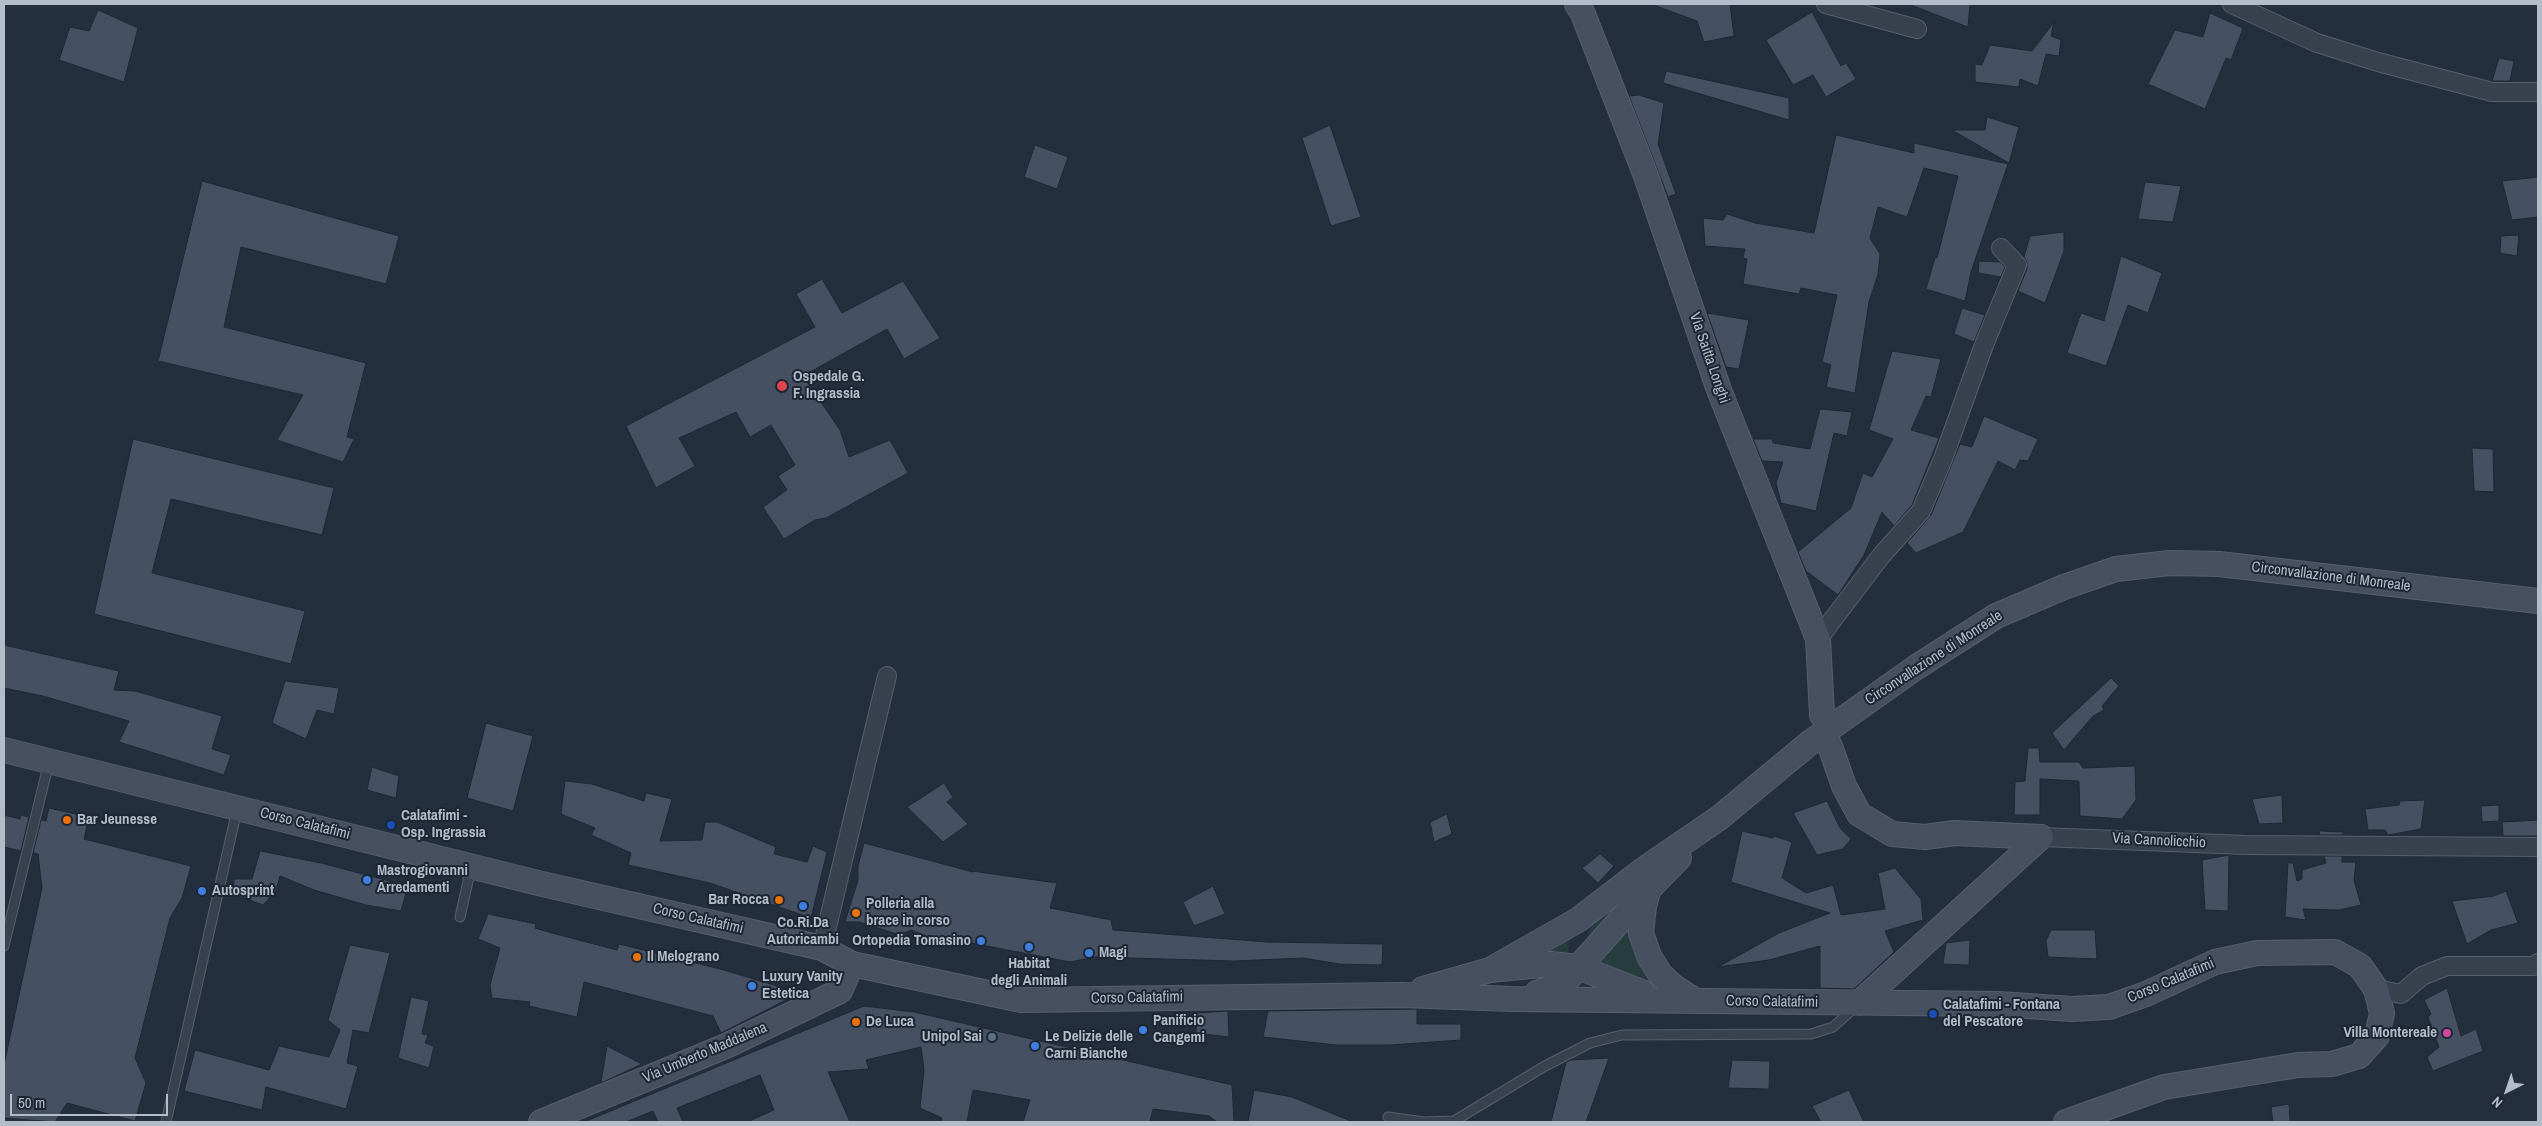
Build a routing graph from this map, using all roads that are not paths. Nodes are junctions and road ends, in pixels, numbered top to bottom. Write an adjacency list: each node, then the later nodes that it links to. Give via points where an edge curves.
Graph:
1 (1577, 4): 8 (street, Via Saitta Longhi, via 1646,176 1719,390)
2 (1826, 4): 4 (street)
3 (2232, 4): 5 (street, via 2316,43 2378,62 2492,92)
4 (1917, 29)
5 (2538, 92)
6 (2001, 248): 8 (street, via 2017,265 1920,511)
7 (2538, 601): 15 (street, Circonvallazione di Monreale, via 2219,564 2116,569 1996,616 1819,736)
8 (1818, 639): 10 (street, Via Saitta Longhi)
9 (887, 676): 23 (street)
10 (1822, 715)
11 (1830, 746): 16 (street, Via Cannolicchio, via 1844,786 1860,814 1892,834)
12 (4, 750): 13 (street, Corso Calatafimi)
13 (49, 761): 14 (street, Corso Calatafimi); 22 (lane)
14 (237, 807): 18 (street, Corso Calatafimi); 36 (lane)
15 (1718, 818): 19 (street); 21 (street, via 1642,870)
16 (2042, 837): 17 (street, Via Cannolicchio, via 2246,845); 34 (street)
17 (2538, 847)
18 (472, 866): 20 (lane); 23 (street, Corso Calatafimi)
19 (1649, 888): 26 (street); 33 (street, via 1641,933 1649,956 1660,974)
20 (460, 917)
21 (1578, 920): 26 (street, via 1575,946); 27 (street)
22 (4, 946)
23 (822, 948): 25 (street, Corso Calatafimi)
24 (2538, 963): 28 (street, via 2534,966 2447,966 2422,976 2401,994)
25 (852, 964): 29 (street, Corso Calatafimi, via 1020,1000); 37 (street, Via Umberto Maddalena, via 840,991 726,1046)
26 (1578, 967): 27 (street, via 1551,964); 30 (street, via 1589,988); 31 (street, via 1564,983); 32 (street)
27 (1490, 970): 29 (street)
28 (2376, 990): 34 (street, Corso Calatafimi, via 2360,966 2335,952 2257,953 2215,962 2146,994 2108,1007 2072,1009 1998,1004); 38 (street, Corso Calatafimi, via 2382,1013 2376,1036 2359,1056 2332,1064 2164,1086)
29 (1402, 995): 31 (street)
30 (1604, 998): 31 (street); 32 (street)
31 (1512, 999)
32 (1664, 999): 33 (street, Corso Calatafimi)
33 (1696, 1001): 34 (street, Corso Calatafimi)
34 (1859, 1003): 35 (lane, via 1833,1027 1811,1034 1622,1035 1590,1042 1454,1121 1424,1122)
35 (1388, 1117)
36 (166, 1122)
37 (541, 1122)
38 (2066, 1122)

